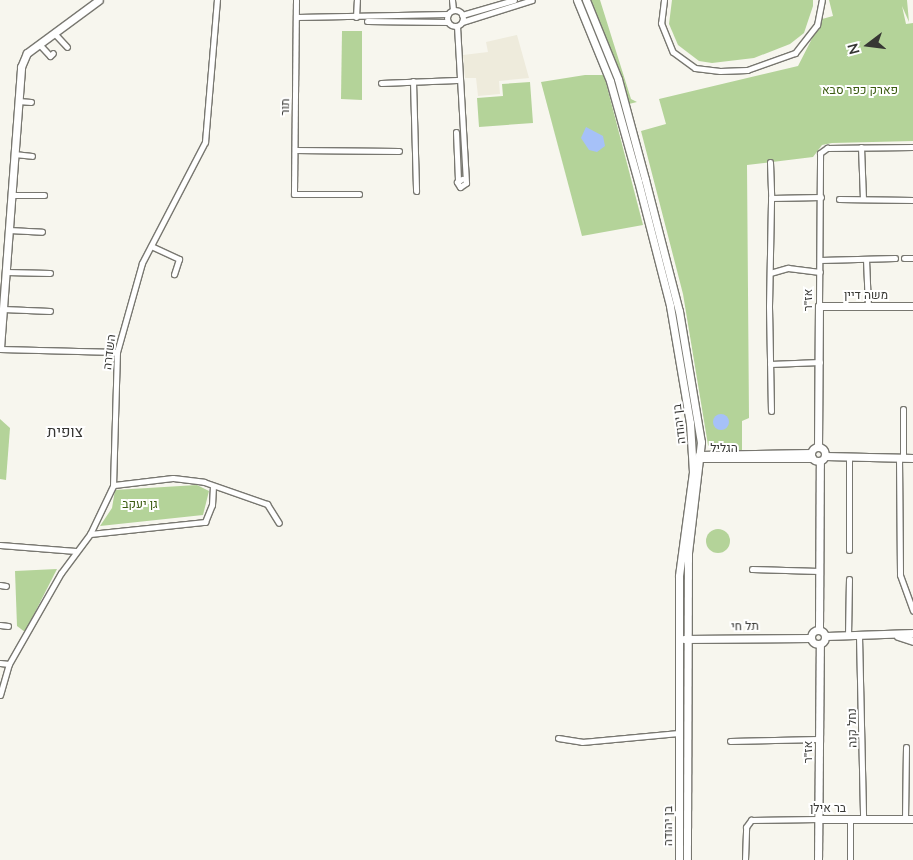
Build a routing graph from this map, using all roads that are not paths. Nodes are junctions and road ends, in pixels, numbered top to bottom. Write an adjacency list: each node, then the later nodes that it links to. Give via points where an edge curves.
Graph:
1 (99, 0): 18 (main road)
2 (218, 0): 46 (street, השדרה, via 205,142)
3 (296, 0): 15 (street, תור)
4 (357, 0): 14 (street)
5 (452, 0): 12 (street)
6 (514, 0): 13 (street)
7 (532, 0): 16 (street)
8 (664, 0): 9 (street, via 661,23 673,52 695,68 720,71 746,70 796,53 817,25)
9 (822, 0)
10 (586, 1): 68 (main road, בן יהודה, via 618,79 645,179 679,311)
11 (576, 2): 70 (main road, בן יהודה, via 610,81 640,189 682,366)
12 (450, 12): 13 (street); 14 (street); 17 (street)
13 (462, 14): 16 (street)
14 (356, 17): 15 (street)
15 (297, 18): 17 (street); 29 (street, תור)
16 (462, 22): 17 (street)
17 (452, 24): 22 (street)
18 (54, 33): 19 (main road); 20 (street)
19 (39, 44): 21 (street, via 50,56); 25 (main road, via 27,53 21,67)
20 (67, 47)
21 (53, 53)
22 (455, 80): 23 (street); 34 (street)
23 (413, 82): 24 (street); 35 (street)
24 (381, 83)
25 (18, 101): 26 (street); 31 (main road)
26 (31, 102)
27 (861, 147): 28 (street); 39 (street, אז"ר, via 827,148 820,153); 42 (street)
28 (913, 147)
29 (295, 150): 30 (street); 36 (street, תור, via 294,194)
30 (399, 151)
31 (14, 154): 32 (street); 37 (main road)
32 (32, 156)
33 (770, 162): 40 (street)
34 (460, 179)
35 (416, 191)
36 (358, 194)
37 (11, 195): 38 (street); 44 (main road)
38 (44, 195)
39 (820, 197): 40 (street); 51 (street, אז"ר)
40 (770, 198): 55 (street)
41 (839, 199): 42 (street)
42 (863, 199): 43 (street)
43 (913, 200)
44 (9, 230): 45 (street); 52 (main road)
45 (42, 232)
46 (151, 246): 56 (street, via 179,259); 63 (street, השדרה, via 127,307)
47 (895, 258): 50 (street)
48 (904, 258): 49 (street)
49 (913, 258)
50 (866, 259): 51 (street); 58 (street)
51 (820, 260): 53 (street, אז"ר)
52 (6, 272): 54 (street); 60 (main road)
53 (820, 272): 55 (street, via 788,268); 57 (street, אז"ר)
54 (50, 273)
55 (770, 273): 65 (street)
56 (174, 274)
57 (819, 306): 58 (main road, משה דיין); 64 (main road, אז"ר)
58 (868, 306): 59 (main road, משה דיין)
59 (913, 306)
60 (3, 309): 61 (street); 62 (main road)
61 (50, 311)
62 (0, 348): 63 (street)
63 (117, 352): 79 (street, השדרה)
64 (821, 362): 65 (street); 69 (main road, אז"ר)
65 (770, 364): 67 (street)
66 (903, 409): 75 (street)
67 (772, 411)
68 (701, 442): 71 (main road, בן יהודה); 73 (main road)
69 (818, 447): 72 (main road); 77 (main road)
70 (694, 456): 71 (main road, הגליל); 103 (main road, בן יהודה, via 681,551)
71 (701, 456): 73 (main road, הגליל); 78 (main road, בן יהודה)
72 (811, 456): 73 (main road, הגליל); 77 (main road)
73 (716, 457): 78 (main road)
74 (849, 457): 75 (main road); 77 (main road); 84 (street)
75 (901, 458): 76 (main road); 89 (street, via 899,563)
76 (913, 458)
77 (823, 459): 87 (main road)
78 (700, 475): 91 (main road, בן יהודה, via 688,553)
79 (114, 485): 80 (street, via 173,478); 82 (street, השדרה)
80 (212, 487): 81 (street, via 267,504); 82 (street, via 212,505 205,522)
81 (278, 523)
82 (90, 534): 85 (street, השדרה)
83 (0, 545): 85 (street)
84 (849, 550)
85 (76, 551): 108 (street, השדרה)
86 (752, 569): 87 (street)
87 (819, 570): 94 (main road)
88 (849, 579): 97 (street)
89 (912, 605): 90 (street)
90 (913, 611)
91 (687, 624): 100 (main road); 102 (main road, בן יהודה)
92 (0, 625): 93 (street)
93 (8, 626)
94 (819, 630): 96 (main road); 101 (main road)
95 (913, 633): 99 (main road)
96 (826, 636): 97 (main road); 105 (main road)
97 (848, 636): 98 (main road)
98 (860, 636): 99 (main road); 117 (street, נחל קנה)
99 (898, 636): 104 (main road)
100 (704, 638): 101 (main road, תל חי); 102 (main road, תל חי); 106 (main road, via 694,644)
101 (811, 638): 105 (main road)
102 (688, 639): 103 (main road, תל חי); 106 (main road, בן יהודה)
103 (679, 640): 110 (main road, בן יהודה)
104 (913, 641)
105 (820, 645): 112 (main road, אז"ר)
106 (688, 655): 121 (main road, בן יהודה)
107 (0, 664): 108 (street)
108 (9, 664): 109 (street, השדרה)
109 (0, 695)
110 (679, 733): 111 (street, via 582,742); 120 (main road, בן יהודה)
111 (558, 738)
112 (819, 738): 113 (street); 115 (main road, אז"ר)
113 (730, 741)
114 (906, 747): 118 (street)
115 (818, 819): 116 (main road, בר אילן); 122 (street, בר אילן, via 761,818 746,827); 123 (main road, אז"ר)
116 (850, 819): 117 (main road, בר אילן); 124 (street)
117 (863, 819): 118 (main road, בר אילן)
118 (904, 819): 119 (main road, בר אילן)
119 (913, 819)
120 (679, 860)
121 (688, 860)
122 (745, 860)
123 (818, 860)
124 (850, 860)

